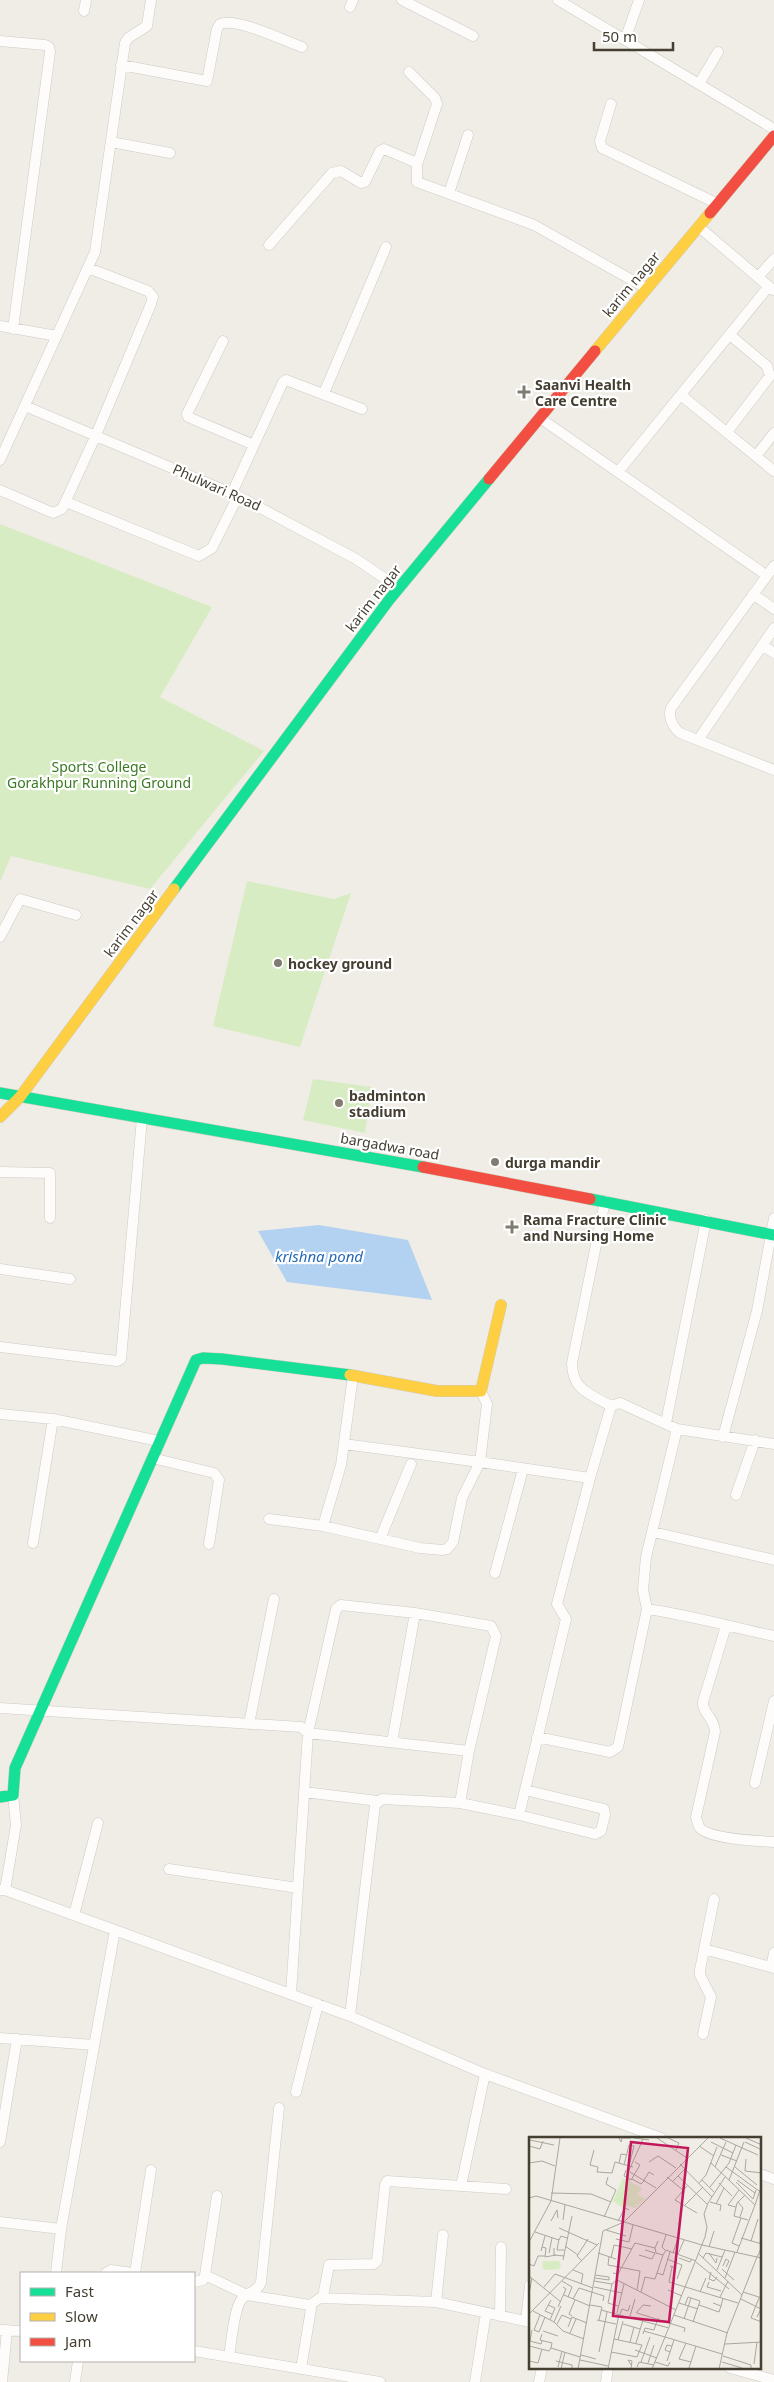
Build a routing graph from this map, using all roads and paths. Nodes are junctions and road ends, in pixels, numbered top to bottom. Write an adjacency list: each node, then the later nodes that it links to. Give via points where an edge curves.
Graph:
1 (86, 0): 6 (street)
2 (151, 0): 12 (street, via 147,26 126,39)
3 (402, 0): 7 (street)
4 (558, 0): 8 (street)
5 (639, 0): 8 (street)
6 (84, 11)
7 (473, 36)
8 (625, 40): 14 (street)
9 (0, 42): 33 (street, via 45,45 50,52)
10 (302, 47): 12 (street, via 226,22 217,29 207,82)
11 (718, 52): 14 (street)
12 (122, 65): 19 (street)
13 (409, 72): 21 (street, via 437,104)
14 (699, 84): 16 (street)
15 (611, 104): 23 (street, via 600,141 602,148)
16 (774, 129)
17 (468, 135): 22 (street)
18 (774, 136): 23 (street, karim nagar)
19 (111, 142): 20 (street); 28 (street, via 95,252)
20 (170, 152)
21 (417, 164): 22 (street, via 417,182); 25 (street, via 384,149 365,182 334,172)
22 (449, 193): 30 (street, via 534,225)
23 (718, 204): 24 (street, karim nagar)
24 (699, 227): 29 (street); 30 (street, karim nagar)
25 (269, 245)
26 (386, 247): 38 (street)
27 (774, 259): 29 (street)
28 (88, 268): 35 (street); 45 (street, via 148,291 153,297)
29 (758, 277): 31 (street)
30 (646, 288): 42 (street, karim nagar)
31 (772, 288): 34 (street)
32 (0, 326): 33 (street)
33 (13, 329): 35 (street)
34 (730, 335): 37 (street); 39 (street)
35 (58, 336): 40 (street)
36 (223, 341): 46 (street, via 187,414)
37 (772, 372): 43 (street)
38 (324, 393): 41 (street); 46 (street, via 289,380 283,382)
39 (682, 396): 43 (street); 50 (street)
40 (25, 406): 45 (street, Phulwari Road); 48 (street)
41 (362, 409)
42 (540, 418): 50 (street); 56 (street, karim nagar)
43 (727, 432): 47 (street)
44 (774, 433): 47 (street)
45 (96, 435): 52 (street, Phulwari Road); 53 (street)
46 (254, 445): 52 (street)
47 (756, 456): 49 (street)
48 (0, 460)
49 (774, 471)
50 (618, 472): 55 (street)
51 (0, 490): 53 (street, via 53,513 59,512)
52 (235, 494): 53 (street, via 212,548 199,556); 56 (street, Phulwari Road, via 356,559)
53 (66, 502)
54 (774, 566): 55 (street)
55 (766, 575): 57 (street)
56 (399, 588): 67 (street, karim nagar)
57 (753, 594): 58 (street); 62 (street, via 672,708 670,719 675,729)
58 (774, 609)
59 (774, 628): 60 (street)
60 (762, 645): 61 (street); 62 (street)
61 (774, 653)
62 (698, 740): 63 (street)
63 (774, 770)
64 (76, 915): 65 (street, via 20,899)
65 (0, 937)
66 (0, 1093): 67 (street, bargadwa road)
67 (20, 1096): 68 (street, karim nagar); 69 (street, bargadwa road)
68 (0, 1117)
69 (142, 1118): 71 (street, bargadwa road); 79 (street, via 121,1359)
70 (0, 1172): 72 (street, via 50,1173)
71 (606, 1201): 74 (street, bargadwa road); 82 (street, via 572,1372 578,1386)
72 (50, 1218)
73 (774, 1218): 75 (street)
74 (706, 1220): 75 (street, bargadwa road); 85 (street)
75 (772, 1234): 87 (street, via 757,1311)
76 (0, 1269): 77 (street)
77 (70, 1280)
78 (501, 1305): 81 (street)
79 (0, 1346)
80 (353, 1376): 81 (street, via 440,1390); 89 (street, via 203,1358 196,1360); 90 (street)
81 (481, 1391): 93 (street, via 487,1404)
82 (611, 1406): 85 (street, via 620,1403); 96 (street)
83 (0, 1414): 84 (street)
84 (53, 1419): 89 (street); 102 (street)
85 (666, 1424): 86 (street)
86 (677, 1429): 87 (street); 100 (street)
87 (723, 1436): 88 (street)
88 (755, 1440): 91 (street); 97 (street)
89 (159, 1441): 92 (street)
90 (344, 1444): 93 (street); 99 (street)
91 (774, 1444)
92 (152, 1458): 103 (street, via 217,1476); 113 (street)
93 (480, 1462): 95 (street); 101 (street, via 462,1498 453,1542 447,1549 420,1548)
94 (410, 1464): 101 (street)
95 (523, 1470): 96 (street); 105 (street)
96 (590, 1478): 116 (street, via 557,1604 566,1619)
97 (736, 1495)
98 (269, 1518): 99 (street)
99 (324, 1526): 101 (street)
100 (653, 1532): 104 (street); 107 (street, via 646,1557 643,1590)
101 (380, 1539)
102 (33, 1543)
103 (209, 1544)
104 (774, 1560)
105 (496, 1574)
106 (274, 1599): 114 (street)
107 (647, 1609): 109 (street, via 694,1616); 116 (street, via 615,1751)
108 (415, 1614): 115 (street, via 339,1606 336,1609); 117 (street); 118 (street, via 491,1626 494,1630 496,1636)
109 (726, 1626): 110 (street); 128 (street, via 703,1702 714,1721 715,1732 697,1823 705,1832 742,1840)
110 (774, 1636)
111 (774, 1701): 119 (street)
112 (0, 1708): 113 (street)
113 (40, 1710): 114 (street); 122 (street, via 15,1768)
114 (249, 1724): 115 (street, via 301,1727)
115 (308, 1733): 117 (street); 121 (street)
116 (537, 1737): 120 (street)
117 (392, 1742): 118 (street)
118 (469, 1751): 125 (street)
119 (755, 1783)
120 (525, 1790): 126 (street); 126 (street, via 604,1809 605,1815 601,1831 595,1834)
121 (304, 1792): 124 (street); 130 (street)
122 (13, 1795): 123 (street); 131 (street, via 16,1825)
123 (0, 1796)
124 (378, 1801): 125 (street); 140 (street)
125 (460, 1804): 126 (street)
126 (519, 1815)
127 (98, 1823): 133 (street)
128 (774, 1842)
129 (169, 1869): 130 (street)
130 (298, 1888): 138 (street)
131 (3, 1890): 133 (street)
132 (714, 1899): 135 (street)
133 (74, 1915): 134 (street)
134 (115, 1930): 138 (street); 144 (street)
135 (704, 1949): 137 (street); 141 (street, via 700,1975 711,1997)
136 (774, 1953): 137 (street)
137 (772, 1967)
138 (291, 1994): 139 (street)
139 (318, 2004): 140 (street); 146 (street)
140 (350, 2016): 145 (street)
141 (703, 2034)
142 (0, 2038): 143 (street)
143 (17, 2039): 144 (street); 149 (street)
144 (94, 2046): 157 (street)
145 (485, 2074): 148 (street); 153 (street)
146 (296, 2092)
147 (279, 2108): 166 (street, via 261,2282 260,2286)
148 (657, 2137)
149 (0, 2142)
150 (151, 2170): 163 (street)
151 (762, 2175): 152 (street)
152 (774, 2179)
153 (461, 2186): 154 (street); 167 (street, via 387,2181 377,2261 374,2264 329,2265)
154 (506, 2189)
155 (216, 2196): 164 (street)
156 (0, 2222): 157 (street)
157 (61, 2229): 160 (street)
158 (443, 2234): 168 (street)
159 (501, 2248): 172 (street)
160 (56, 2272)
161 (108, 2272): 162 (street)
162 (126, 2272)
163 (134, 2272)
164 (205, 2275): 165 (street, via 203,2280); 166 (street)
165 (195, 2282)
166 (245, 2294): 170 (street); 177 (street, via 238,2305)
167 (322, 2298): 168 (street); 170 (street)
168 (436, 2302): 171 (street)
169 (529, 2304): 173 (street)
170 (310, 2305): 179 (street)
171 (486, 2314): 172 (street); 185 (street)
172 (500, 2316): 173 (street)
173 (528, 2322)
174 (4, 2330): 175 (street); 182 (street)
175 (20, 2332)
176 (195, 2352): 177 (street)
177 (229, 2357): 179 (street)
178 (78, 2362): 183 (street)
179 (300, 2369): 184 (street)
180 (737, 2370): 181 (street)
181 (774, 2380)
182 (2, 2382)
183 (75, 2382)
184 (380, 2382)
185 (475, 2382)

